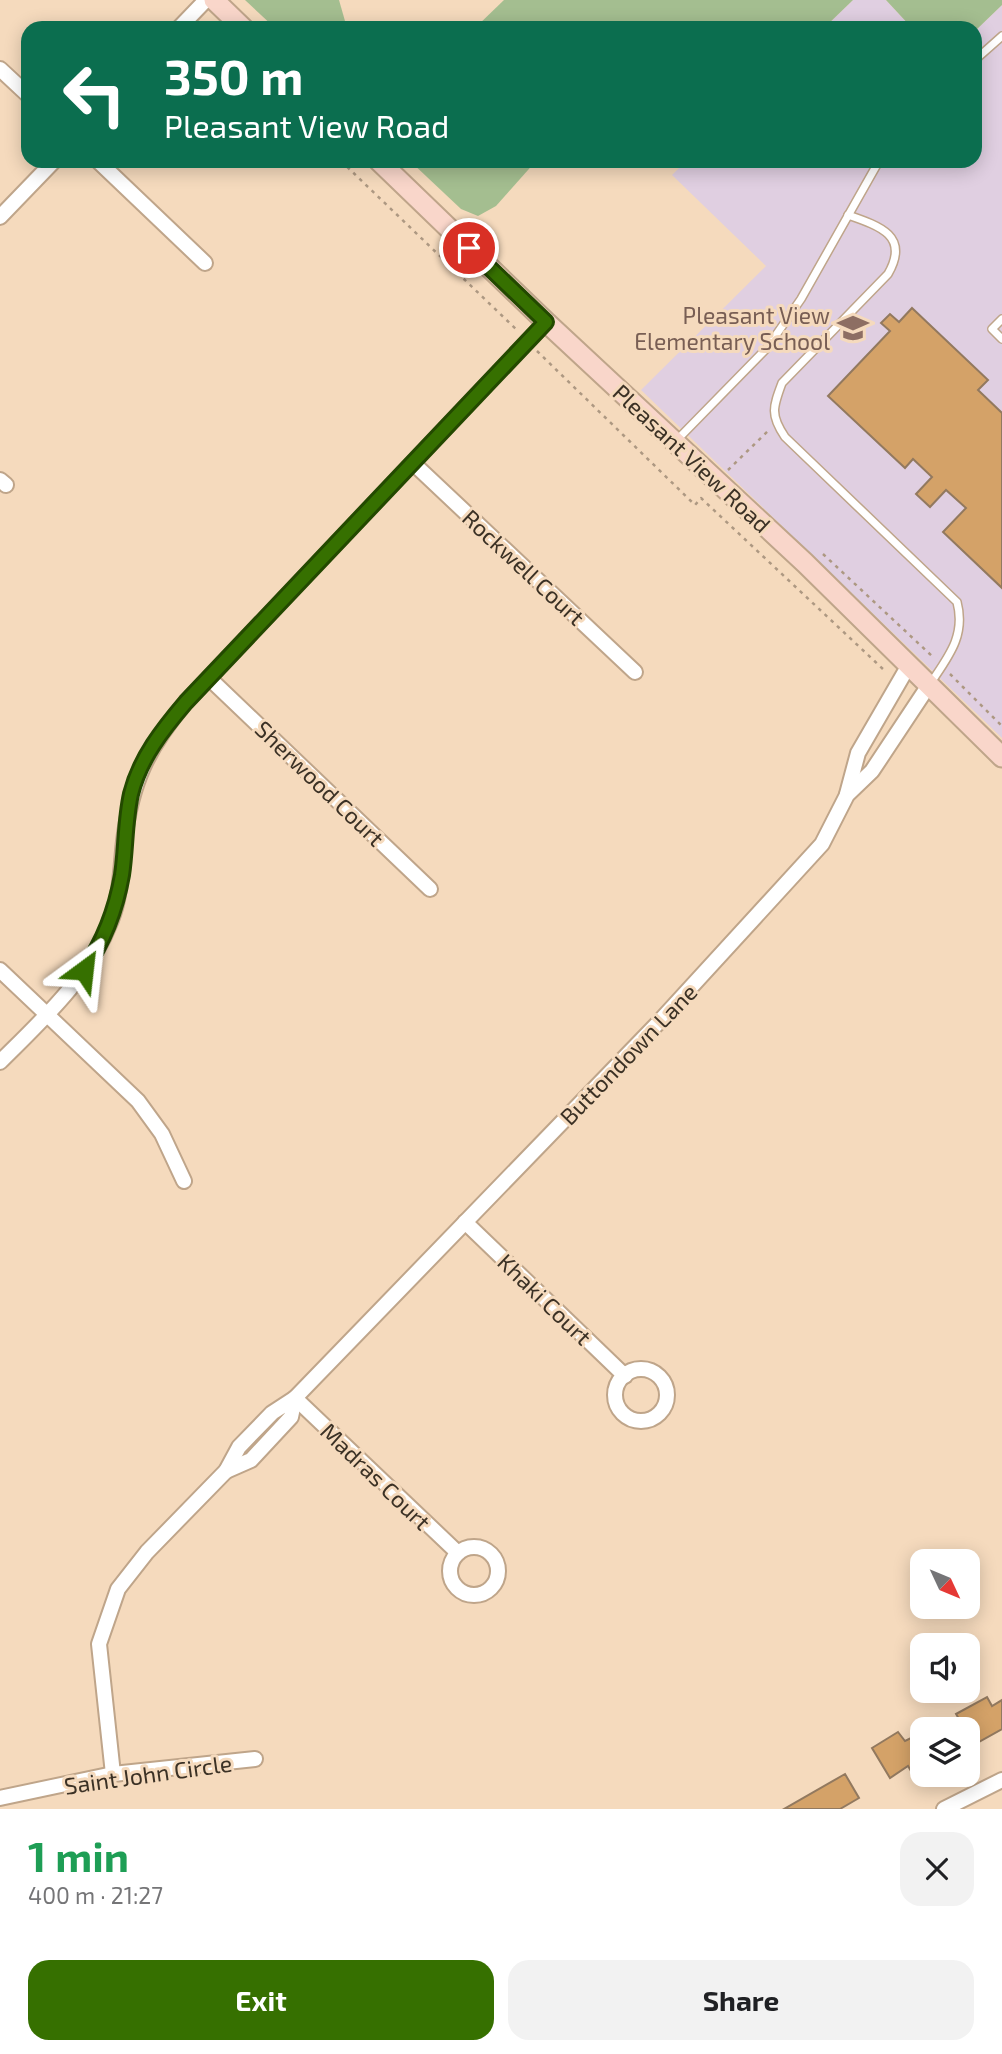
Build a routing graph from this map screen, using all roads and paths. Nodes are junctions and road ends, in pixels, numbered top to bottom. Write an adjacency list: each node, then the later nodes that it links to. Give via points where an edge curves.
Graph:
1 (206, 0): 3 (street)
2 (214, 0): 4 (main road)
3 (186, 21)
4 (236, 21)
5 (1002, 36): 6 (lane)
6 (982, 54)
7 (0, 69): 8 (street)
8 (21, 88)
9 (47, 168): 15 (street)
10 (105, 168): 16 (street)
11 (348, 168): 20 (path)
12 (386, 168): 18 (main road, Pleasant View Road)
13 (875, 168): 14 (lane)
14 (848, 215): 21 (lane, via 878,225 897,249 895,261 888,274 782,383 774,406); 22 (lane, via 802,299 767,348)
15 (0, 218)
16 (205, 263)
17 (1002, 319): 19 (lane, via 992,329)
18 (546, 322): 20 (street); 22 (main road, Pleasant View Road)
19 (1002, 339)
20 (528, 341): 23 (street); 28 (path, via 695,505 702,498)
21 (776, 423): 24 (path); 27 (lane, via 785,437 957,602 962,621)
22 (674, 442): 26 (main road, Pleasant View Road)
23 (413, 463): 29 (street, Rockwell Court); 30 (street)
24 (730, 467)
25 (821, 552): 27 (path)
26 (909, 665): 31 (main road, Pleasant View Road); 34 (street, via 858,752)
27 (942, 665): 31 (lane); 32 (path)
28 (884, 670)
29 (635, 672)
30 (209, 678): 35 (street, Sherwood Court); 37 (street, via 160,732 142,765 131,793 112,918 74,985)
31 (929, 685): 33 (main road, Pleasant View Road); 34 (street, Buttondown Lane, via 872,771)
32 (1002, 726)
33 (1002, 757)
34 (847, 795): 40 (street, Buttondown Lane, via 822,844 659,1022)
35 (430, 889)
36 (0, 970): 37 (street)
37 (47, 1015): 38 (street); 39 (street, via 151,1117)
38 (0, 1062)
39 (184, 1181)
40 (465, 1222): 41 (street, Khaki Court); 42 (street, Buttondown Lane)
41 (625, 1376)
42 (295, 1398): 43 (street, Madras Court); 45 (street, Buttondown Lane, via 272,1413 239,1447 226,1471 147,1552 118,1589 99,1644)
43 (458, 1553)
44 (255, 1759): 45 (street, Saint John Circle)
45 (113, 1774): 47 (street, Saint John Circle)
46 (1002, 1780): 48 (street)
47 (0, 1798)
48 (944, 1809)

